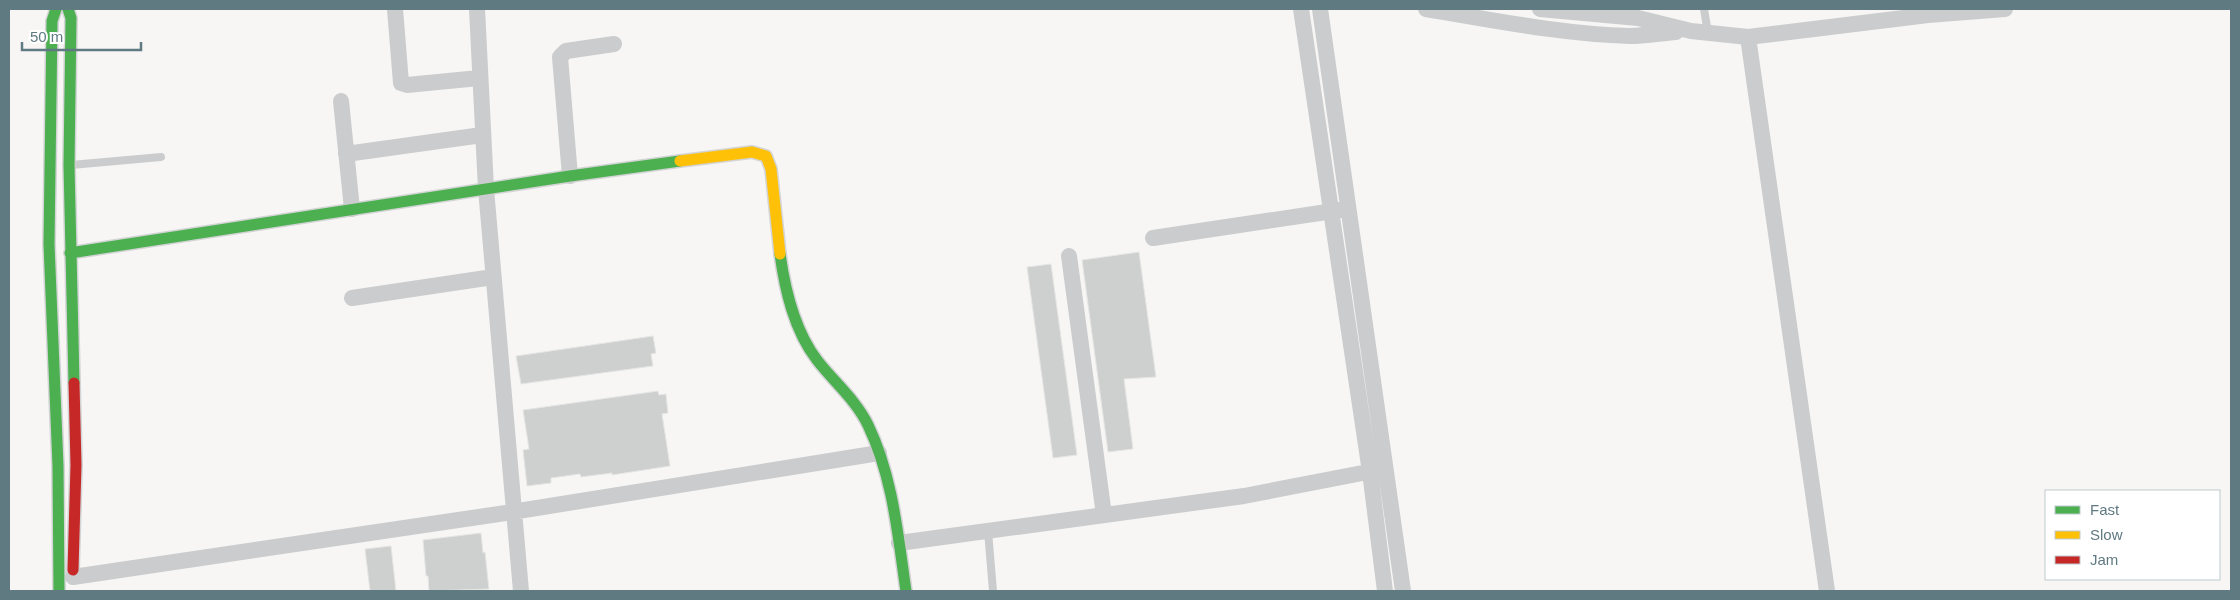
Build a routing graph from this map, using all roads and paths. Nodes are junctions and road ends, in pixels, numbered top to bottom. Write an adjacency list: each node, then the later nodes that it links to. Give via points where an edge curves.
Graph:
1 (56, 9): 39 (street, via 52,21 49,244 58,466)
2 (68, 9): 20 (street, via 71,18)
3 (395, 9): 15 (street, via 402,83)
4 (477, 9): 15 (street)
5 (1301, 9): 25 (street)
6 (1320, 9): 23 (street)
7 (1426, 9): 11 (street, via 1601,34 1633,36)
8 (1540, 9): 11 (street, via 1638,18)
9 (1704, 9): 12 (lane)
10 (2005, 9): 13 (street, via 1928,15)
11 (1691, 31): 12 (street)
12 (1708, 33): 13 (street)
13 (1748, 38): 45 (street)
14 (614, 44): 21 (street, via 566,51 560,57)
15 (479, 78): 17 (street)
16 (341, 101): 18 (street)
17 (482, 135): 18 (street); 22 (street)
18 (346, 154): 24 (street)
19 (161, 157): 20 (lane)
20 (69, 165): 27 (street)
21 (570, 176): 22 (street); 31 (street, via 752,152 766,156 771,169 785,276 806,344 857,406)
22 (486, 189): 24 (street); 29 (street)
23 (1350, 208): 25 (street); 32 (street)
24 (352, 209): 27 (street)
25 (1331, 211): 26 (street); 33 (street)
26 (1153, 238)
27 (70, 253): 38 (street, via 76,465)
28 (1069, 256): 35 (street)
29 (493, 277): 30 (street); 34 (street)
30 (352, 298)
31 (879, 453): 34 (street); 37 (street)
32 (1386, 469): 33 (street); 44 (street)
33 (1370, 472): 35 (street, via 1244,496); 43 (street)
34 (512, 512): 38 (street); 40 (street)
35 (1104, 515): 36 (street)
36 (988, 531): 37 (street); 42 (lane)
37 (899, 543): 41 (street)
38 (74, 584)
39 (58, 591)
40 (521, 591)
41 (906, 591)
42 (993, 591)
43 (1384, 591)
44 (1404, 591)
45 (1827, 591)

